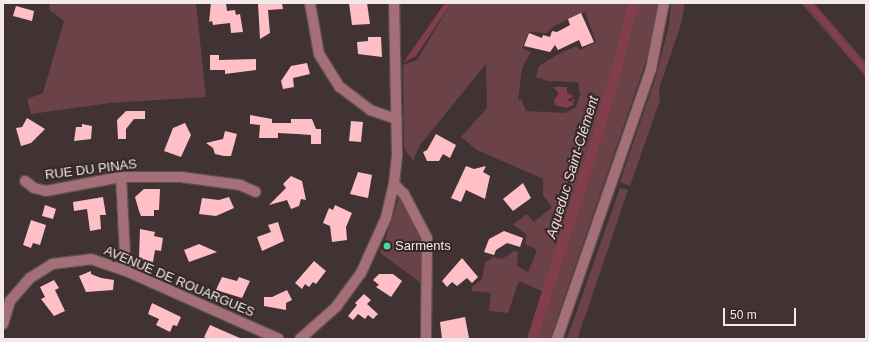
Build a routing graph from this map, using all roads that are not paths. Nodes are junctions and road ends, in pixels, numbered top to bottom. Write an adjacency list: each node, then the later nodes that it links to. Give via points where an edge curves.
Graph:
1 (310, 3): 4 (street, via 318,54 340,87 370,110)
2 (394, 3): 4 (street)
3 (664, 3): 14 (street, via 650,69)
4 (396, 119): 7 (street)
5 (121, 177): 6 (street, RUE DU PINAS, via 46,191 34,188); 8 (street, RUE DU PINAS, via 211,180 245,186); 9 (street)
6 (25, 181)
7 (394, 184): 12 (street, via 381,233 361,273 336,307); 13 (street, via 404,194 427,238)
8 (256, 192)
9 (126, 271): 10 (street, AVENUE DE ROUARGUES, via 91,259 66,261 46,267 15,292); 11 (street, AVENUE DE ROUARGUES)
10 (3, 324)
11 (279, 339)
12 (300, 339)
13 (426, 339)
14 (557, 339)

